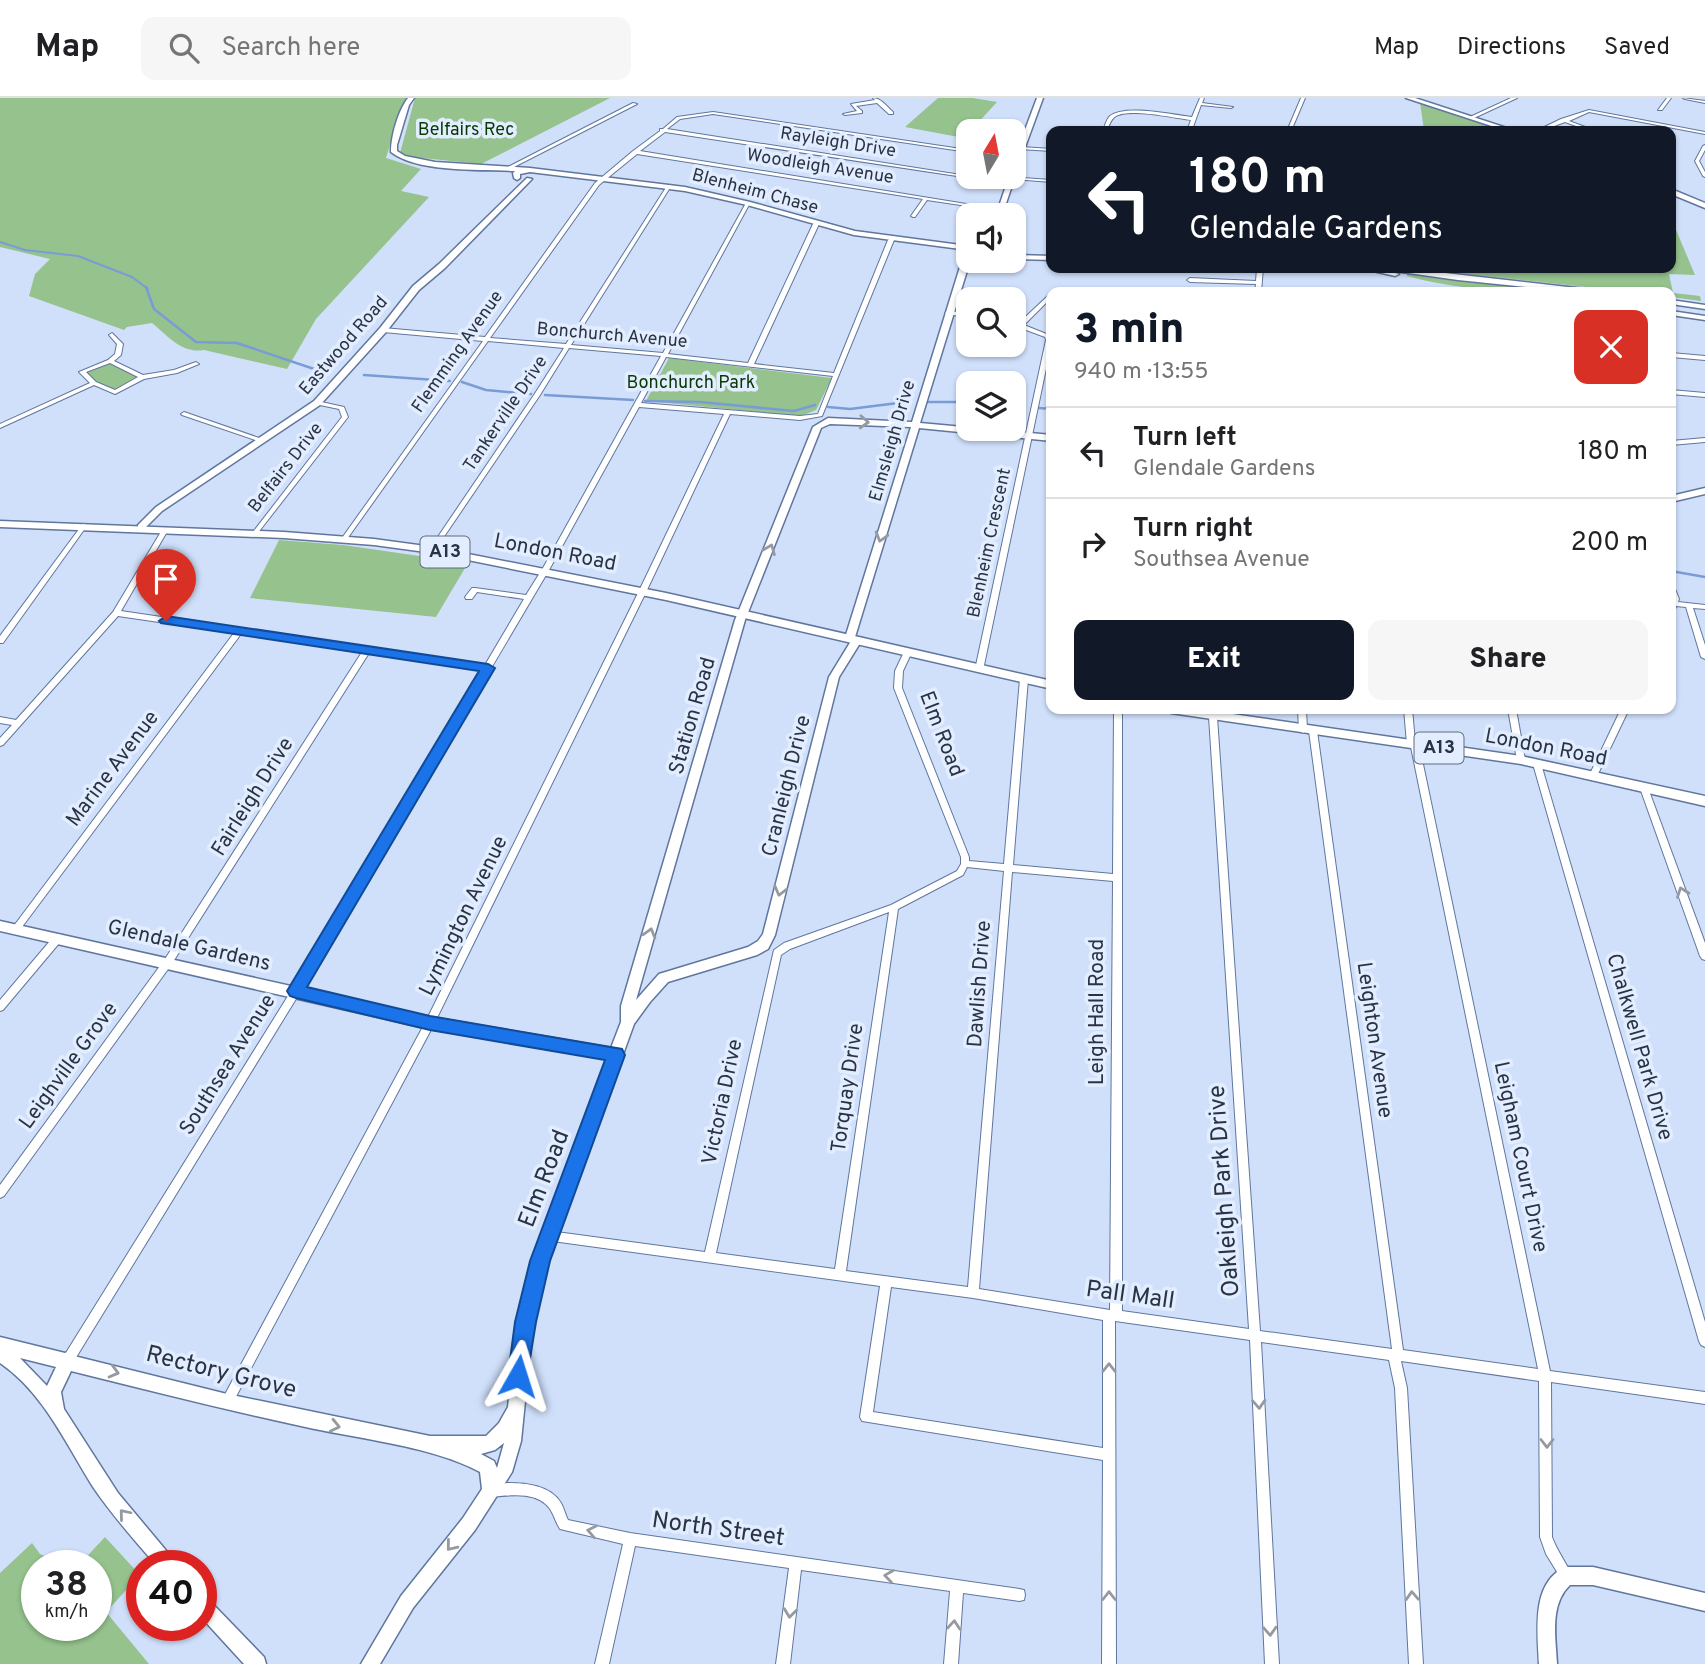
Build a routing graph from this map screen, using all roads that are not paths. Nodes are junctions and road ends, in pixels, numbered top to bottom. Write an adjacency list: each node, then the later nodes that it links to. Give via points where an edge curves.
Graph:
1 (411, 98): 37 (street, via 393,149 399,157)
2 (1040, 98): 31 (street)
3 (1303, 98): 23 (street)
4 (1515, 98): 18 (street)
5 (1669, 98): 14 (street)
6 (1685, 98): 10 (street)
7 (877, 99): 12 (street); 16 (street)
8 (1415, 99): 18 (street)
9 (1201, 101): 13 (street); 19 (street)
10 (1705, 102)
11 (635, 104): 38 (street)
12 (855, 107): 15 (street); 17 (street, via 860,113)
13 (1231, 107)
14 (1660, 108)
15 (841, 109)
16 (891, 113)
17 (845, 114)
18 (1472, 117): 24 (street)
19 (1194, 118): 21 (street, via 1119,114); 22 (street)
20 (1563, 120): 25 (street); 26 (street); 27 (street, via 1580,112 1604,112)
21 (1107, 126)
22 (1191, 126)
23 (1291, 126)
24 (1498, 126)
25 (1549, 126)
26 (1580, 126)
27 (1671, 126)
28 (1676, 127): 30 (street)
29 (662, 130): 34 (street, Flemming Avenue, via 686,115 713,113); 36 (street, Flemming Avenue); 39 (street, Rayleigh Drive)
30 (1705, 133)
31 (1026, 135)
32 (1705, 146): 42 (street, via 1697,161)
33 (1026, 148): 35 (street)
34 (956, 149)
35 (1046, 150)
36 (635, 152): 45 (street, Flemming Avenue); 49 (street, Woodleigh Avenue)
37 (484, 167): 38 (street); 41 (street)
38 (508, 169): 40 (street)
39 (956, 169)
40 (530, 174): 41 (street); 45 (street, Blenheim Chase); 46 (street, Eastwood Road)
41 (515, 176): 46 (street)
42 (1705, 176)
43 (1026, 178): 44 (street, Rayleigh Drive)
44 (1046, 180)
45 (600, 181): 47 (street, Blenheim Chase); 86 (street, Flemming Avenue)
46 (519, 188): 83 (street, Eastwood Road, via 416,288)
47 (667, 189): 51 (street, Blenheim Chase); 87 (street, Tankerville Drive)
48 (1676, 193): 52 (street)
49 (926, 198): 50 (street, Woodleigh Avenue); 53 (street)
50 (956, 204)
51 (745, 206): 54 (street, Blenheim Chase); 55 (street, Blenheim Chase); 89 (street, Southsea Avenue)
52 (1705, 206)
53 (913, 216)
54 (771, 219)
55 (810, 228): 56 (street, Blenheim Chase); 58 (street, Blenheim Chase); 94 (street)
56 (822, 234)
57 (833, 237): 58 (street, Blenheim Chase)
58 (890, 243): 59 (street, Blenheim Chase); 62 (street, Blenheim Chase); 95 (street)
59 (956, 247)
60 (1026, 250): 61 (street)
61 (1046, 251)
62 (956, 252)
63 (1026, 257): 64 (street)
64 (1046, 258)
65 (962, 273): 77 (street, Elmsleigh Drive)
66 (1260, 273): 70 (street)
67 (1388, 273): 72 (street)
68 (1430, 273): 73 (street)
69 (1190, 280): 70 (street)
70 (1259, 283): 71 (street)
71 (1259, 287)
72 (1468, 287)
73 (1551, 287)
74 (1046, 298): 80 (street)
75 (1676, 303): 76 (street)
76 (1705, 307)
77 (948, 313): 78 (street); 104 (street, Elmsleigh Drive)
78 (956, 314)
79 (1676, 314): 81 (street)
80 (1026, 316)
81 (1705, 318)
82 (1026, 327): 84 (street, Blenheim Crescent)
83 (383, 330): 86 (street, Bonchurch Avenue); 100 (street, Eastwood Road)
84 (1046, 333)
85 (112, 335): 92 (street, via 120,344 118,355)
86 (486, 339): 87 (street, Bonchurch Avenue); 118 (street, Flemming Avenue)
87 (568, 346): 89 (street, Bonchurch Avenue); 119 (street, Tankerville Drive)
88 (1046, 353): 106 (street, Blenheim Crescent)
89 (666, 355): 94 (street, Bonchurch Avenue); 101 (street, Southsea Avenue)
90 (1676, 355): 91 (street)
91 (1705, 358)
92 (110, 361): 96 (street); 97 (street, via 82,372)
93 (196, 363): 96 (street)
94 (750, 365): 95 (street, Bonchurch Avenue)
95 (837, 375): 102 (street, via 820,415)
96 (142, 377): 97 (street, via 114,392)
97 (94, 383): 105 (street)
98 (1676, 392): 99 (street)
99 (1705, 395)
100 (317, 403): 109 (street, Eastwood Road); 117 (street, Belfairs Drive, via 342,408 345,417)
101 (639, 405): 102 (street); 120 (street, Southsea Avenue)
102 (728, 412): 121 (street, Lymington Avenue)
103 (184, 414): 109 (street)
104 (914, 425): 106 (street); 127 (street, Station Road, one-way to 104, via 817,427 828,421); 130 (street, Elmsleigh Drive, one-way to 130)
105 (0, 426)
106 (1028, 436): 107 (street); 136 (street, Blenheim Crescent)
107 (1046, 438)
108 (1705, 440): 110 (street)
109 (263, 441): 115 (street, Eastwood Road, via 159,509)
110 (1676, 443)
111 (1705, 491): 112 (street)
112 (1676, 498)
113 (0, 524): 114 (main road, London Road / A13)
114 (84, 526): 115 (main road, London Road / A13); 131 (street)
115 (141, 527): 116 (main road, London Road / A13)
116 (165, 530): 117 (main road, London Road / A13); 128 (street)
117 (255, 533): 118 (main road, London Road / A13)
118 (345, 538): 119 (main road, London Road / A13)
119 (432, 550): 120 (main road, London Road / A13)
120 (546, 570): 121 (main road, London Road / A13); 123 (street, Southsea Avenue)
121 (643, 590): 127 (main road, London Road / A13); 170 (street, Lymington Avenue)
122 (469, 597): 123 (street, via 475,590)
123 (529, 598): 135 (street, Southsea Avenue)
124 (1689, 606): 125 (street); 126 (street); 134 (street)
125 (1676, 607)
126 (1705, 607)
127 (744, 612): 130 (main road, London Road / A13); 166 (street, Station Road, one-way to 127)
128 (116, 613): 129 (street); 147 (street)
129 (239, 631): 132 (street); 161 (street, Marine Avenue)
130 (854, 639): 133 (main road, London Road / A13); 163 (street, Cranleigh Drive, one-way to 163, via 834,677 769,935)
131 (0, 642)
132 (367, 650): 135 (street); 165 (street, Fairleigh Drive)
133 (907, 654): 136 (main road, London Road / A13); 156 (street, Elm Road, via 898,688)
134 (1705, 657)
135 (488, 668): 168 (street, Southsea Avenue)
136 (979, 670): 137 (main road, London Road / A13)
137 (1024, 679): 138 (main road, London Road / A13); 157 (street, Dawlish Drive)
138 (1046, 684)
139 (1118, 714): 158 (street, Leigh Hall Road)
140 (1206, 714): 145 (main road, London Road / A13)
141 (1303, 714): 148 (street, Leighton Avenue)
142 (1409, 714): 150 (street, Leigham Court Drive)
143 (1513, 714): 151 (street)
144 (1623, 714): 153 (street)
145 (1213, 717): 148 (main road, London Road / A13); 180 (street, Oakleigh Park Drive)
146 (0, 720): 147 (street)
147 (18, 723): 149 (street)
148 (1308, 730): 150 (main road, London Road / A13); 184 (street, Leighton Avenue)
149 (0, 743)
150 (1413, 745): 151 (main road, London Road / A13); 186 (street, Leigham Court Drive)
151 (1521, 760): 152 (main road, London Road / A13)
152 (1537, 764): 153 (main road, London Road / A13); 181 (street, Chalkwell Park Drive)
153 (1593, 776): 154 (main road, London Road / A13)
154 (1644, 788): 155 (main road, London Road / A13); 164 (street, one-way to 154)
155 (1705, 801)
156 (965, 864): 157 (street); 159 (street, via 960,873)
157 (1007, 868): 158 (street); 178 (street, Dawlish Drive)
158 (1116, 878): 179 (street, Leigh Hall Road)
159 (894, 907): 175 (street, Victoria Drive, via 787,946 774,956); 176 (street, Torquay Drive)
160 (0, 926): 161 (street, Glendale Gardens)
161 (16, 929): 162 (street, Glendale Gardens)
162 (58, 938): 165 (street, Glendale Gardens); 169 (street)
163 (762, 945): 167 (street, Elm Road)
164 (1705, 956)
165 (168, 962): 168 (street, Glendale Gardens); 173 (street, Leighville Grove)
166 (638, 978): 167 (street); 171 (street, Station Road, via 628,1006)
167 (658, 983): 171 (street, Elm Road)
168 (296, 991): 170 (street, Glendale Gardens); 185 (street, Southsea Avenue)
169 (0, 1007)
170 (430, 1023): 172 (street, Glendale Gardens); 188 (street, Lymington Avenue)
171 (628, 1023): 172 (street, Elm Road)
172 (616, 1055): 174 (street, Elm Road)
173 (0, 1193)
174 (549, 1236): 175 (street, Pall Mall); 189 (street, Elm Road, via 525,1322)
175 (710, 1256): 176 (street, Pall Mall)
176 (840, 1275): 177 (street, Pall Mall)
177 (886, 1282): 178 (street, Pall Mall); 192 (street, via 866,1417)
178 (974, 1293): 179 (street, Pall Mall)
179 (1113, 1315): 180 (street, Pall Mall); 192 (street, Leigh Hall Road, one-way to 179)
180 (1255, 1335): 184 (street, Pall Mall); 208 (street, Oakleigh Park Drive, one-way to 208)
181 (1705, 1341)
182 (0, 1345): 185 (street, Rectory Grove)
183 (0, 1354): 190 (street, via 23,1370)
184 (1396, 1354): 186 (street, Pall Mall); 209 (street, Leighton Avenue, one-way to 184)
185 (68, 1360): 188 (street, Rectory Grove, one-way to 188); 190 (street, via 53,1391)
186 (1545, 1375): 187 (street, Pall Mall); 197 (street, Leigham Court Drive, one-way to 197, via 1546,1537)
187 (1705, 1398)
188 (227, 1402): 191 (street, Rectory Grove, one-way to 191)
189 (514, 1407): 191 (street, Rectory Grove, via 500,1437 488,1445); 193 (street, Elm Road, via 508,1461)
190 (60, 1420): 195 (street, one-way to 190, via 111,1498)
191 (431, 1445): 193 (street, Rectory Grove, via 488,1467)
192 (1109, 1455): 207 (street, Leigh Hall Road, one-way to 192)
193 (491, 1491): 194 (street, North Street, one-way to 193, via 564,1525 555,1504 535,1492); 202 (street, Elm Road, one-way to 202, via 407,1602)
194 (630, 1539): 196 (street, North Street); 204 (street)
195 (155, 1550)
196 (796, 1562): 198 (street, North Street, one-way to 196); 205 (street, one-way to 205)
197 (1566, 1576): 200 (street, via 1593,1576); 210 (street, via 1552,1589 1548,1603)
198 (957, 1586): 199 (street, North Street); 206 (street, one-way to 198)
199 (1019, 1595)
200 (1705, 1601)
201 (217, 1621): 203 (street)
202 (370, 1662)
203 (257, 1664)
204 (602, 1664)
205 (783, 1664)
206 (951, 1664)
207 (1109, 1664)
208 (1272, 1664)
209 (1416, 1664)
210 (1548, 1664)

